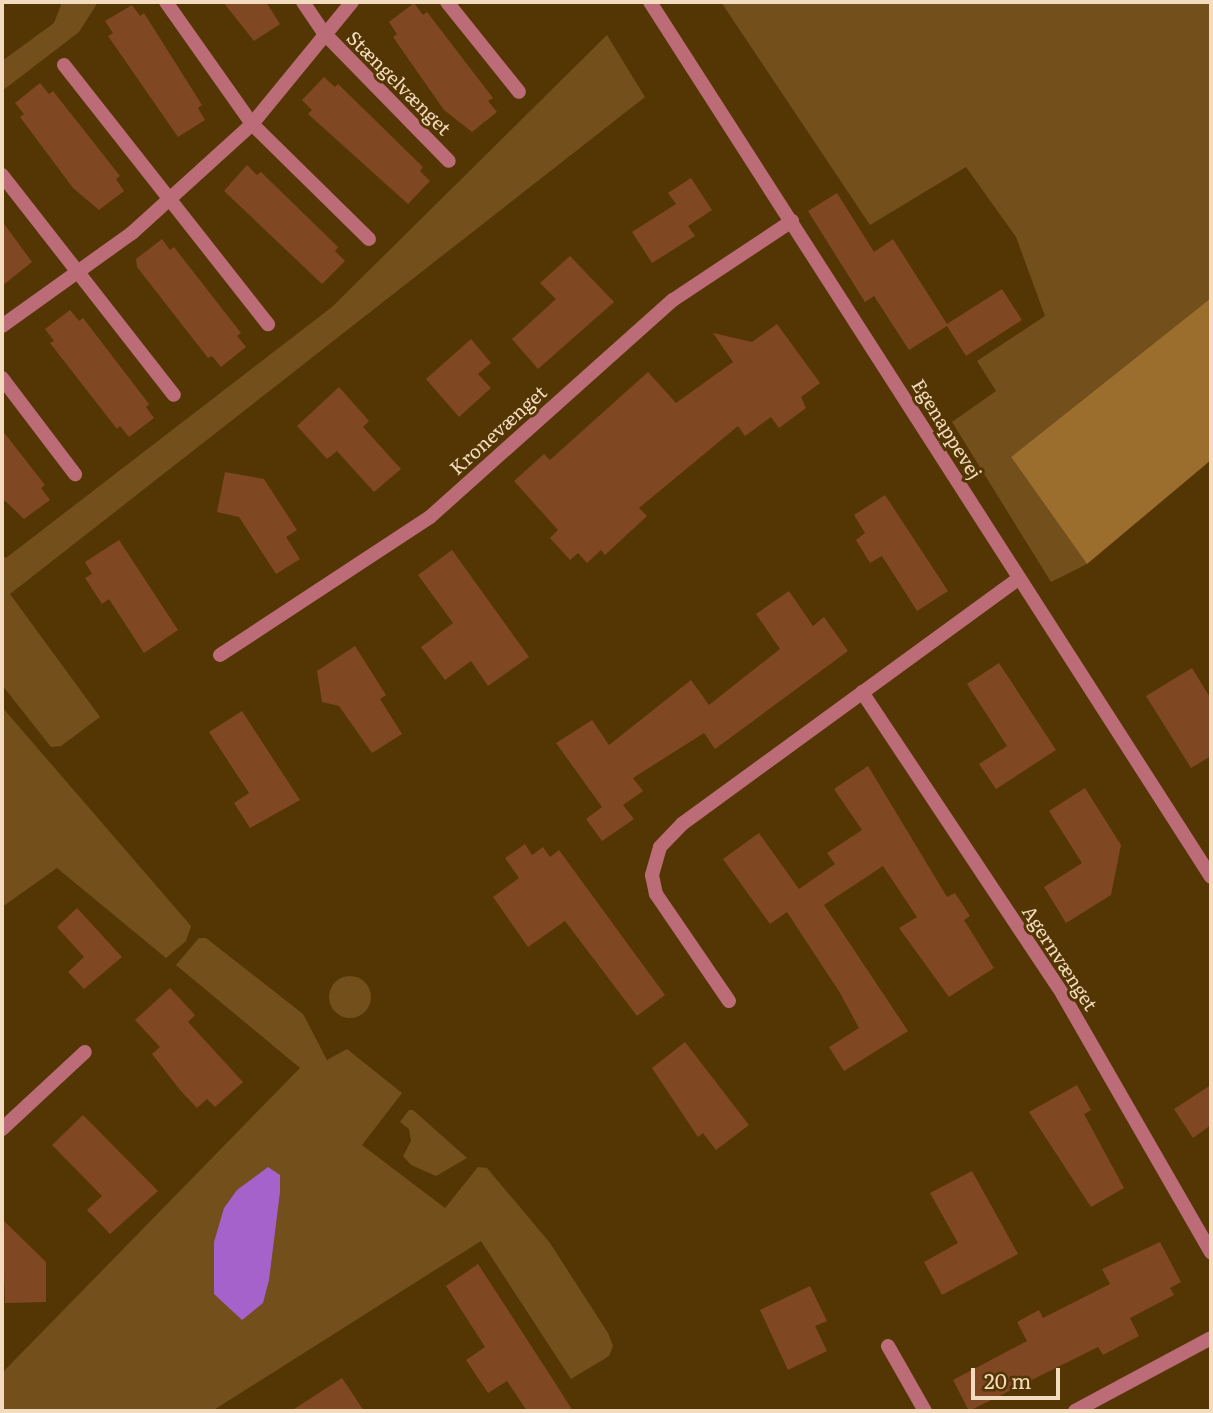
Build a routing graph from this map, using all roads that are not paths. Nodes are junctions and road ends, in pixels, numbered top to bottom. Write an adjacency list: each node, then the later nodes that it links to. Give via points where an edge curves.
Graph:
1 (166, 2): 9 (street)
2 (303, 2): 6 (street, Stængelvænget)
3 (352, 2): 6 (street, Stængelvænget)
4 (447, 2): 8 (street)
5 (650, 2): 13 (street, Egenappevej)
6 (323, 33): 9 (street, Stængelvænget); 10 (street, Stængelvænget)
7 (64, 65): 12 (street)
8 (519, 92)
9 (252, 124): 12 (street, Stængelvænget); 14 (street)
10 (449, 160)
11 (2, 175): 15 (street)
12 (168, 197): 15 (street, Stængelvænget, via 132,233); 16 (street)
13 (792, 221): 21 (street, Egenappevej); 22 (street, Kronevænget, via 673,300 430,517)
14 (369, 239)
15 (75, 268): 17 (street, Stængelvænget); 19 (street)
16 (268, 324)
17 (2, 326)
18 (2, 378): 20 (street)
19 (174, 394)
20 (75, 474)
21 (1018, 579): 23 (street); 24 (street, Egenappevej)
22 (220, 655)
23 (862, 692): 25 (street, via 682,824 660,847 652,875 656,894); 28 (street, Agernvænget, via 1063,995)
24 (1211, 877)
25 (729, 1001)
26 (85, 1052): 27 (street)
27 (2, 1129)
28 (1211, 1252)
29 (1211, 1338): 32 (street)
30 (888, 1346): 31 (street)
31 (925, 1411)
32 (1075, 1411)

